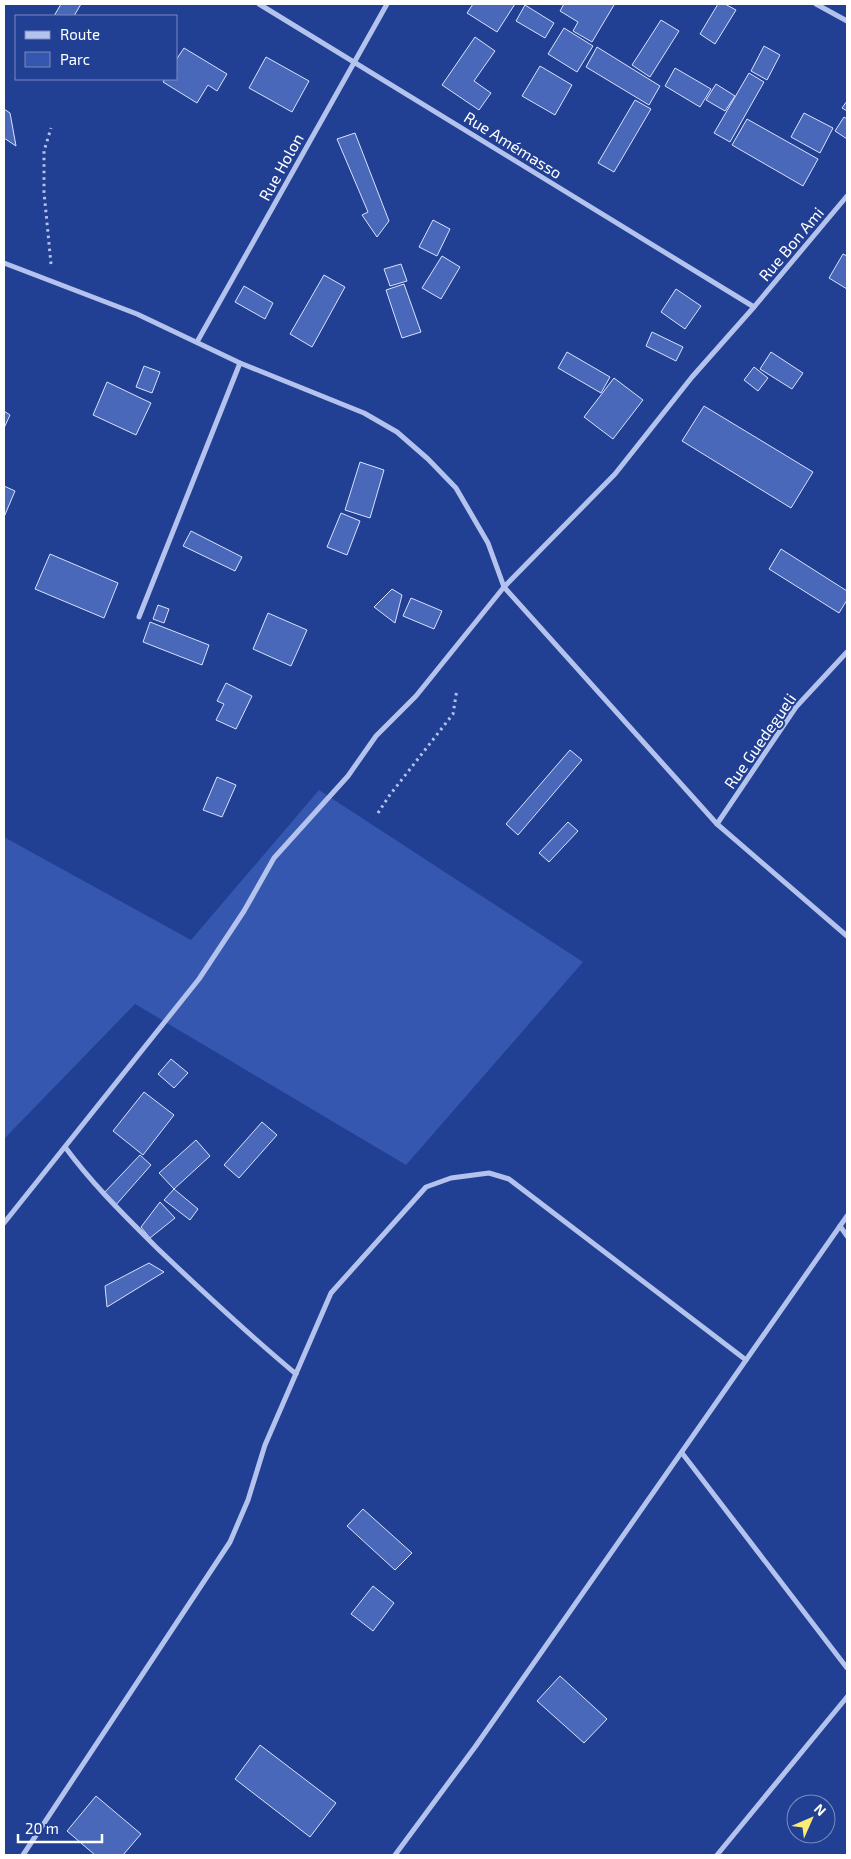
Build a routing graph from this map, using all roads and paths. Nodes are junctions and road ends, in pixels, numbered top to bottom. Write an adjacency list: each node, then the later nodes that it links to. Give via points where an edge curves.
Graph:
1 (259, 4): 5 (street, Rue Amémasso)
2 (387, 4): 5 (street, Rue Holon)
3 (816, 4): 4 (street)
4 (847, 21)
5 (354, 62): 10 (street, Rue Amémasso); 11 (street, Rue Holon)
6 (51, 128): 9 (path, via 44,150 44,192)
7 (847, 196): 10 (street, Rue Bon Ami)
8 (4, 263): 9 (street)
9 (54, 282): 11 (street, via 137,314)
10 (754, 307): 13 (street, Rue Bon Ami, via 692,377 615,474)
11 (197, 342): 12 (street)
12 (240, 363): 13 (street, via 364,413 397,432 456,488 488,543); 14 (street)
13 (504, 586): 18 (street); 20 (street, Rue Bon Ami, via 416,696 376,736 348,776 274,858 199,979)
14 (139, 617)
15 (847, 652): 18 (street, Rue Guedegueli, via 796,707)
16 (457, 689): 17 (path, via 454,714)
17 (378, 813)
18 (717, 824): 19 (street)
19 (847, 936)
20 (64, 1147): 22 (street, Rue Bon Ami); 26 (street, via 117,1210 186,1277)
21 (847, 1216): 23 (street)
22 (4, 1223)
23 (840, 1226): 24 (street); 25 (street)
24 (847, 1236)
25 (746, 1360): 26 (street, via 509,1179 489,1173 451,1178 426,1187 331,1293); 27 (street)
26 (296, 1374): 30 (street, via 265,1445 248,1500 230,1542)
27 (682, 1452): 28 (street); 31 (street, via 475,1747)
28 (847, 1668)
29 (847, 1697): 32 (street)
30 (22, 1855)
31 (395, 1855)
32 (716, 1855)

